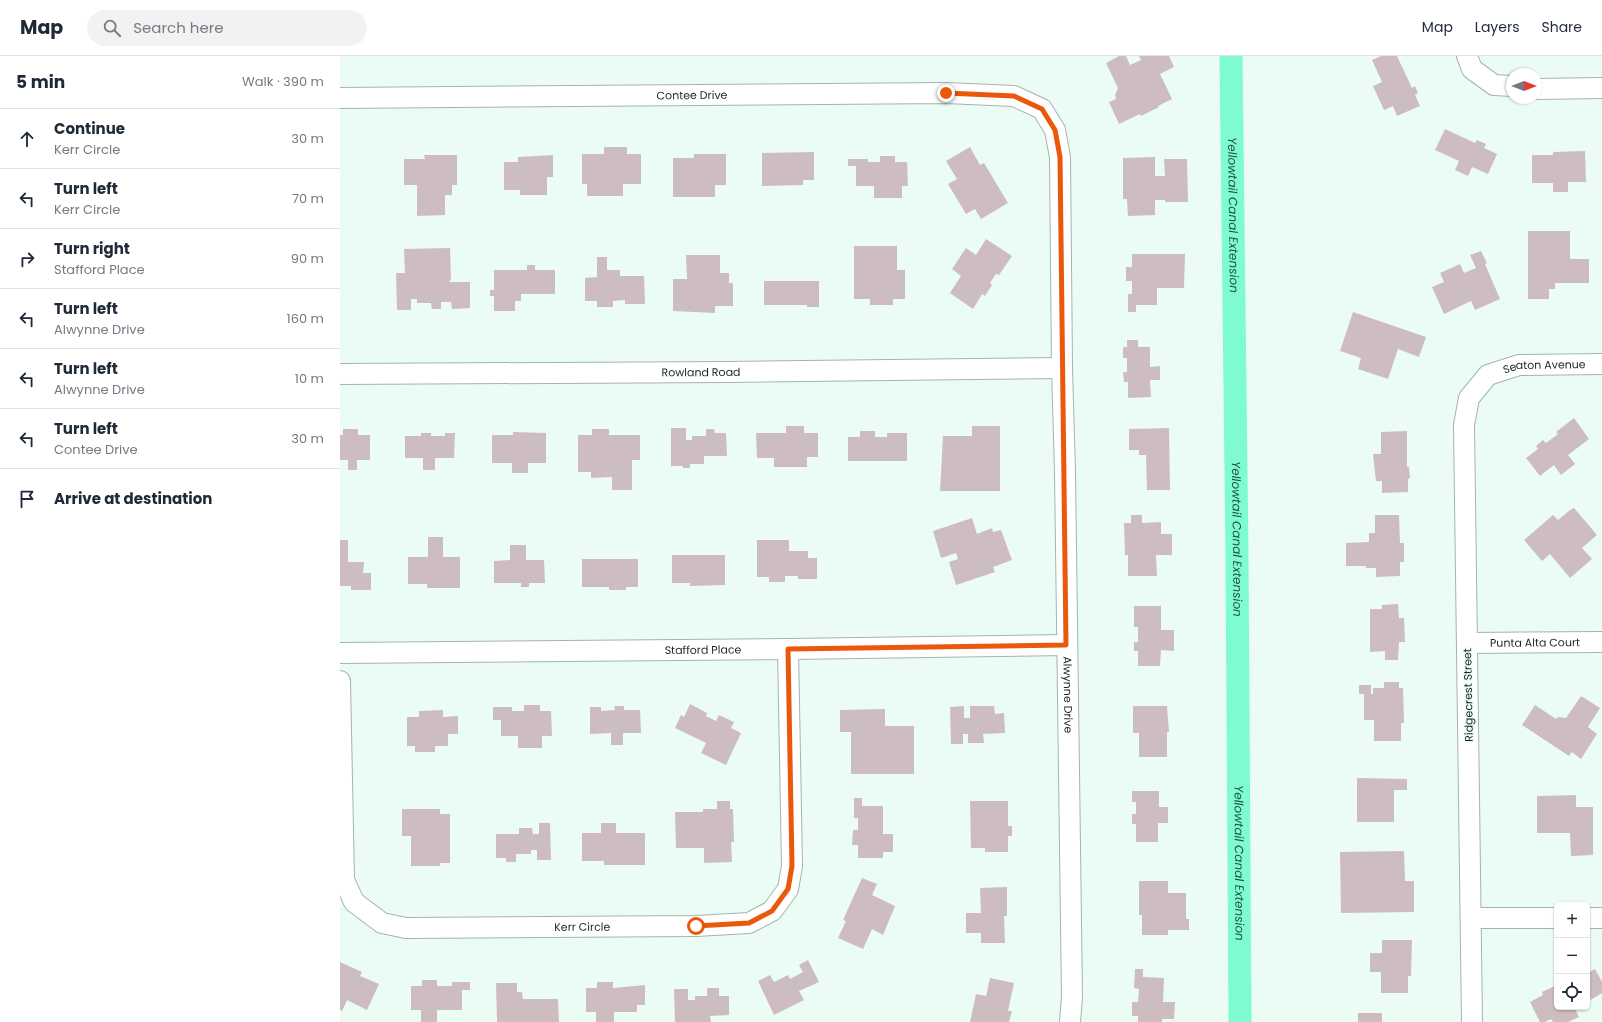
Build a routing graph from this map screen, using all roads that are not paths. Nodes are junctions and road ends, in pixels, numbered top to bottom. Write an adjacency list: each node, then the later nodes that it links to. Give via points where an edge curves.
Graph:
1 (1470, 62): 2 (street, via 1494,84)
2 (1506, 85)
3 (1602, 88): 4 (street)
4 (1542, 89)
5 (340, 98): 6 (street, Contee Drive, via 946,93 1014,96)
6 (1042, 109): 9 (street, Alwynne Drive, via 1055,130 1060,157)
7 (340, 362): 10 (street)
8 (1602, 364): 11 (street, Seaton Avenue, via 1519,365)
9 (1062, 368): 10 (street, Rowland Road); 14 (street, Alwynne Drive)
10 (340, 374)
11 (1488, 375): 13 (street, Ridgecrest Street, via 1469,398 1464,425)
12 (1602, 642): 13 (street, Punta Alta Court)
13 (1468, 643): 18 (street, Ridgecrest Street)
14 (1066, 645): 15 (street, Stafford Place); 22 (street, Alwynne Drive, via 1072,997)
15 (788, 649): 16 (street, Stafford Place); 17 (street, Kerr Circle, via 792,866 788,889 772,911 749,923 696,926 406,928 382,923 354,902 344,880)
16 (340, 652)
17 (340, 681)
18 (1471, 918): 19 (street); 23 (street, Ridgecrest Street)
19 (1554, 918)
20 (1590, 918): 21 (street)
21 (1602, 918)
22 (1070, 1022)
23 (1472, 1022)

